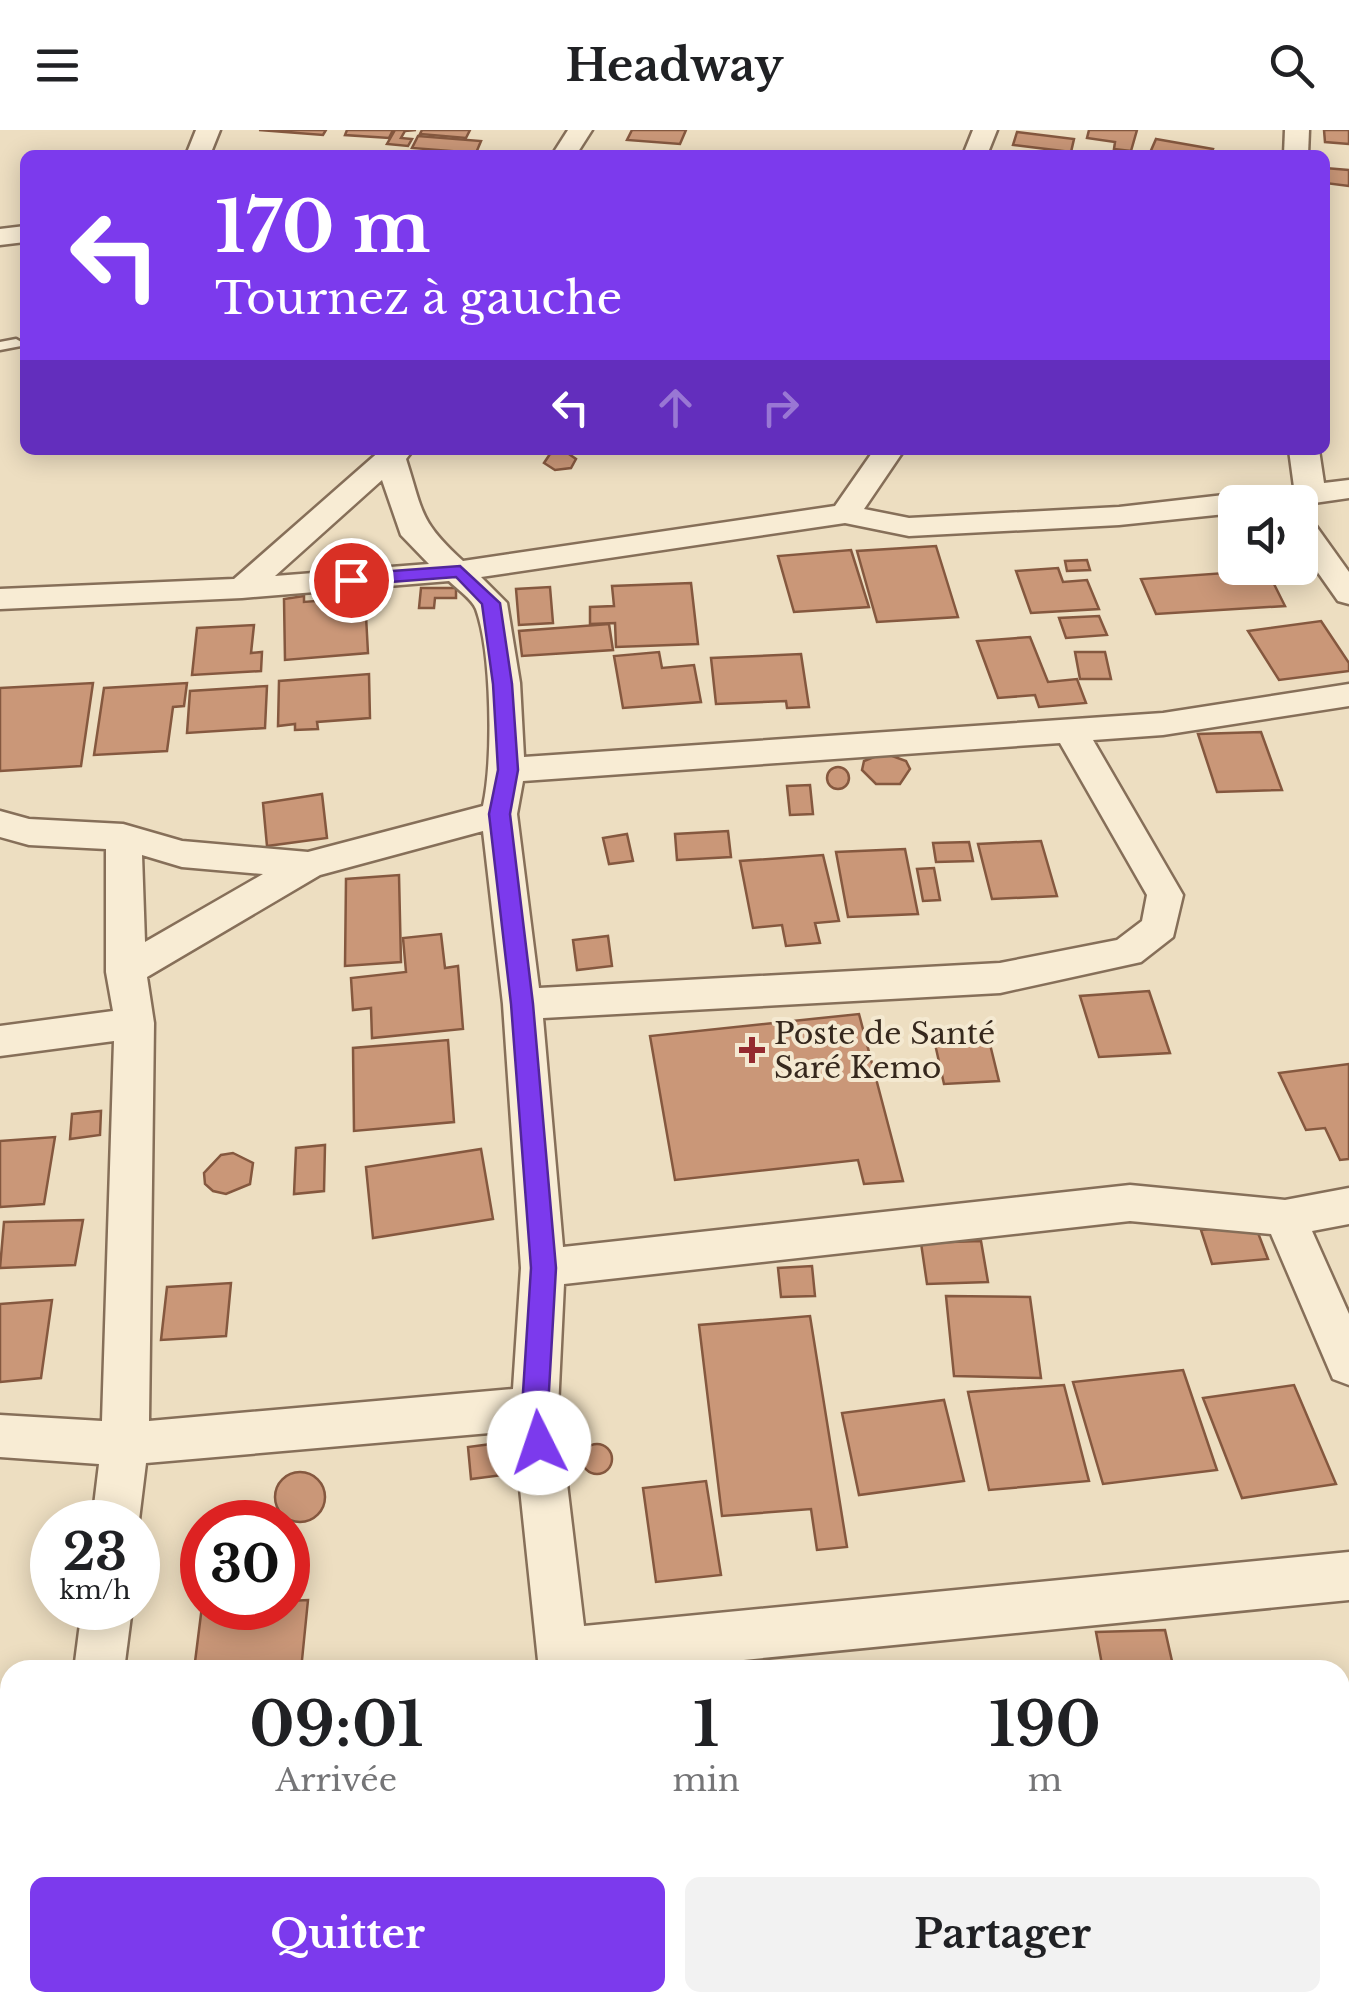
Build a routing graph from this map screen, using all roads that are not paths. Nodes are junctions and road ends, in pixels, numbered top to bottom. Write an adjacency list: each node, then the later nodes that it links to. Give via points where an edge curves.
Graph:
1 (16, 343): 2 (lane)
2 (0, 346)
3 (395, 455): 12 (street, via 402,504 416,535); 13 (street)
4 (886, 455): 10 (street)
5 (1302, 455): 6 (street)
6 (1292, 485)
7 (1349, 489): 8 (street)
8 (1318, 496)
9 (1218, 506): 10 (street, via 909,527)
10 (845, 514): 12 (street)
11 (1318, 550): 14 (street)
12 (460, 571): 13 (street); 18 (street, via 491,603)
13 (242, 588): 15 (street)
14 (1349, 594)
15 (0, 599)
16 (1349, 695): 17 (street, via 1163,724)
17 (1070, 730): 18 (street); 24 (street, via 1165,895 1160,927 1128,952 1000,978)
18 (508, 770): 19 (street)
19 (500, 814): 22 (street); 24 (street)
20 (0, 824): 21 (street, via 28,832)
21 (123, 837): 22 (street, via 182,854); 23 (street)
22 (308, 865): 23 (street)
23 (125, 972): 25 (street)
24 (522, 1004): 29 (street)
25 (134, 1023): 26 (street); 33 (street)
26 (0, 1041)
27 (1349, 1206): 28 (street)
28 (1285, 1218): 29 (street, via 1130,1203); 30 (street)
29 (543, 1268): 31 (street)
30 (1349, 1365)
31 (535, 1408): 33 (street); 38 (street)
32 (0, 1436): 33 (street)
33 (126, 1444): 34 (street)
34 (119, 1500)
35 (1349, 1576): 39 (street)
36 (104, 1630): 37 (street)
37 (101, 1660)
38 (563, 1660)
39 (572, 1660)

